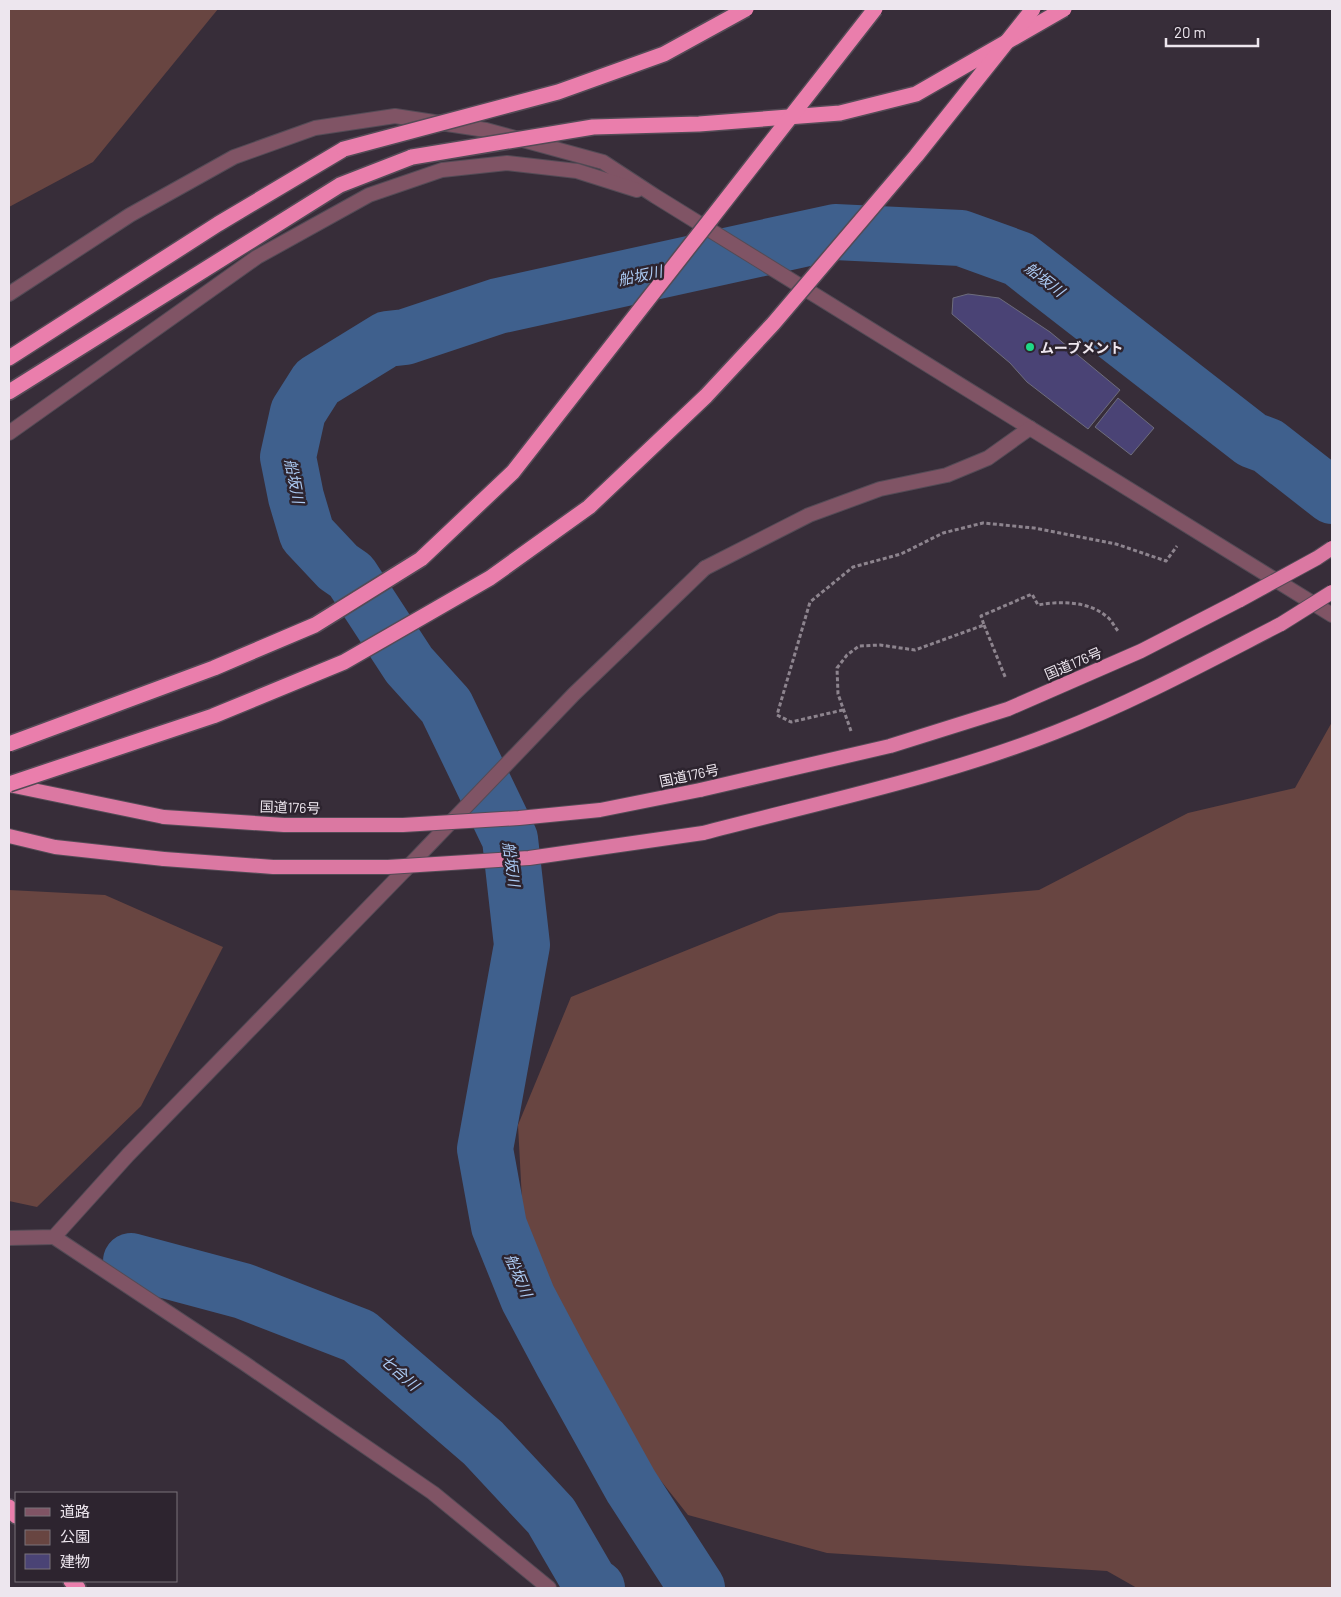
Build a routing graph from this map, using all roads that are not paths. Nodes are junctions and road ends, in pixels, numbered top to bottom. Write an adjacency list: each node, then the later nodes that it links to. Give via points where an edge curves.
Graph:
1 (746, 9): 7 (highway, bridge, via 664,54 558,92 344,149 218,224)
2 (875, 9): 14 (highway, bridge, via 513,472 421,558 315,625 214,668)
3 (1033, 9): 15 (highway, bridge, via 916,156 773,324 706,396 589,506 490,578 344,662 213,716)
4 (1064, 9): 8 (highway, bridge, via 916,94 840,112 699,124 593,127 412,157 340,185)
5 (655, 196): 6 (street, via 603,162 486,130 395,116 315,128 234,157 130,215); 9 (street, bridge); 10 (street, via 577,171 507,163 442,170 369,195 257,257)
6 (9, 294)
7 (9, 358)
8 (9, 392)
9 (1030, 428): 13 (street); 17 (street, bridge, via 988,458 947,475 880,489 809,515 705,568 574,694 128,1155)
10 (9, 434)
11 (1332, 548): 15 (highway, 国道176号, bridge, via 1141,651 1008,709 890,746 600,810 403,825 284,825 164,817)
12 (1332, 592): 16 (highway, bridge, via 1281,624 1164,684 1056,732 953,769 702,833 529,858 388,867 273,866 164,859 56,847)
13 (1332, 615)
14 (9, 744)
15 (9, 785)
16 (9, 836)
17 (54, 1237): 18 (street); 19 (street, via 433,1493)
18 (9, 1238)
19 (549, 1588)

